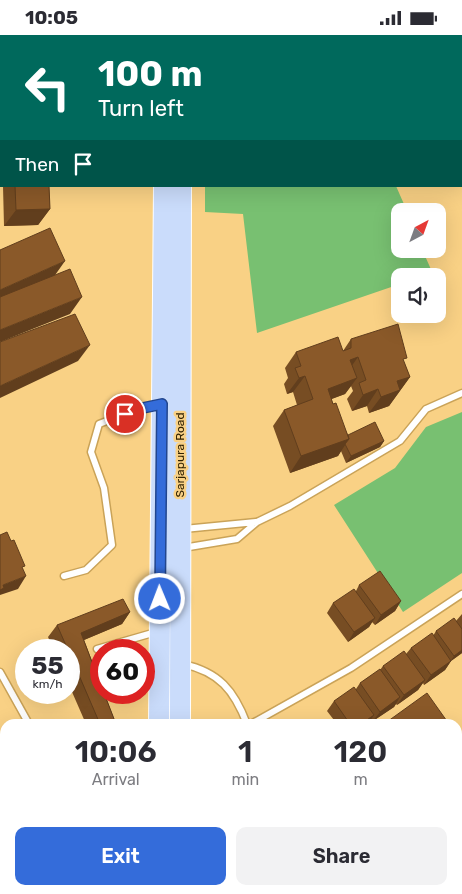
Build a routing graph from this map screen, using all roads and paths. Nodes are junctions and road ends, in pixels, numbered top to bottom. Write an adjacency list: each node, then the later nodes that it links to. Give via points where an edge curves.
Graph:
1 (164, 187): 3 (main road, Sarjapura Road)
2 (181, 187): 3 (main road, Sarjapura Road)
3 (172, 243): 5 (main road, Sarjapura Road); 7 (main road, Sarjapura Road)
4 (462, 393): 6 (lane, via 426,409 400,441)
5 (162, 404): 8 (main road, Sarjapura Road); 9 (lane, via 99,424 91,452 104,488 112,545 86,570)
6 (257, 522): 7 (lane); 7 (lane, via 237,539)
7 (179, 539): 8 (main road, Sarjapura Road)
8 (169, 568): 11 (main road, Sarjapura Road)
9 (64, 576)
10 (462, 594): 19 (lane, via 352,668)
11 (170, 629): 12 (lane); 13 (main road, Sarjapura Road); 16 (main road, Sarjapura Road)
12 (134, 639)
13 (182, 663): 17 (main road, Sarjapura Road); 18 (lane, via 215,675 237,699)
14 (0, 672): 15 (lane)
15 (26, 719)
16 (160, 719)
17 (180, 719)
18 (245, 719)
19 (260, 719)

